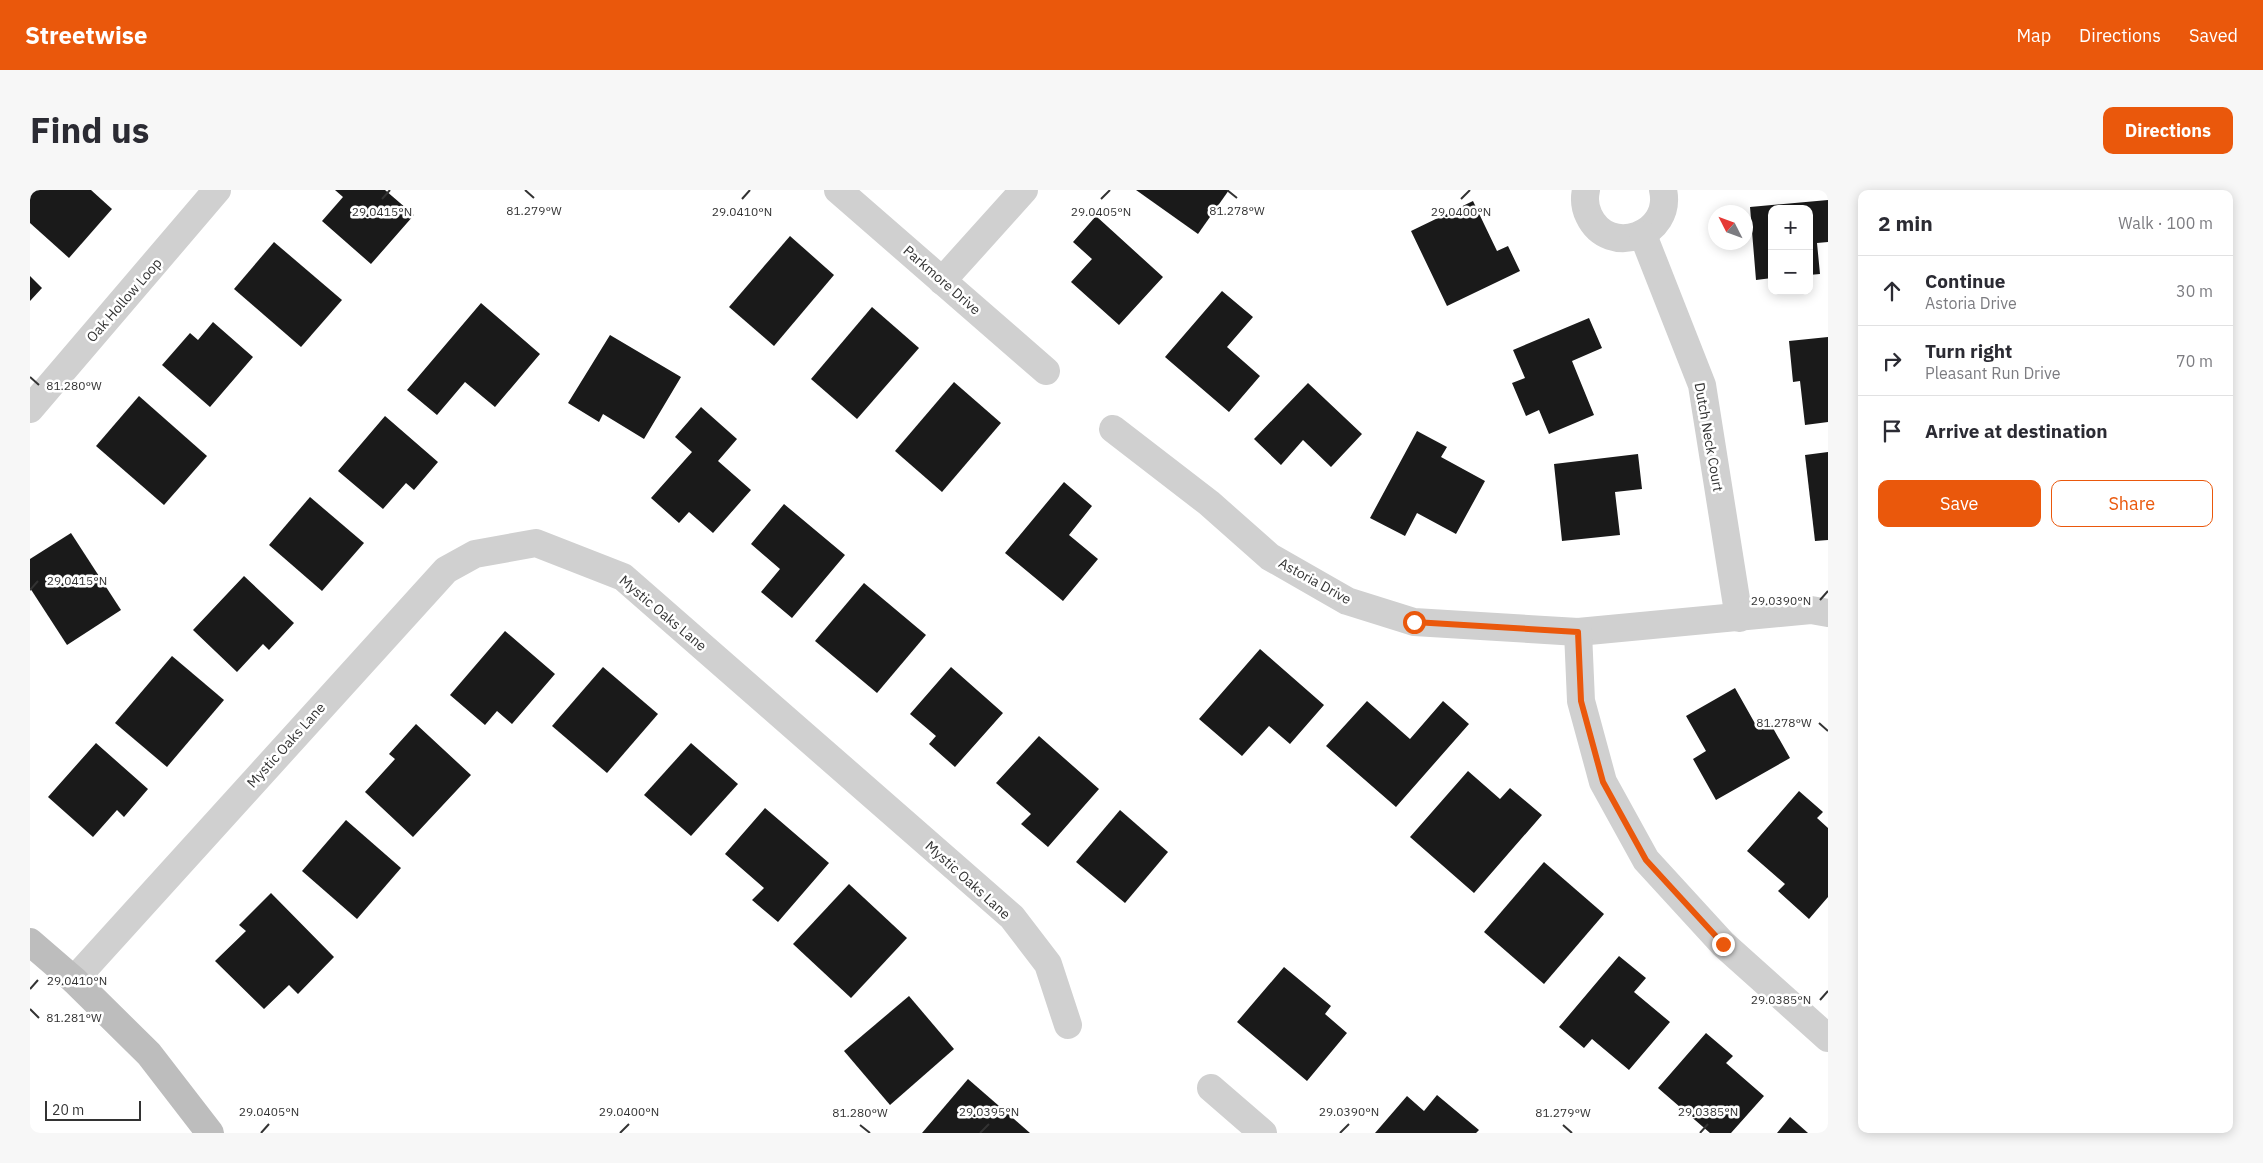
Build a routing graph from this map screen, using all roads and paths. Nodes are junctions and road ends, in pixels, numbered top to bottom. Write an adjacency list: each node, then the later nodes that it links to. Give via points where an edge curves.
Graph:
1 (217, 190): 9 (street, Oak Hollow Loop)
2 (838, 190): 7 (street, Parkmore Drive)
3 (1024, 190): 7 (street)
4 (1586, 190): 6 (street, via 1586,208 1592,222 1602,232 1617,239)
5 (1664, 190): 6 (street, via 1663,213)
6 (1643, 235): 12 (street, Dutch Neck Court, via 1702,384)
7 (942, 281): 8 (street, Parkmore Drive)
8 (1046, 371)
9 (30, 409)
10 (1113, 429): 13 (street, Astoria Drive, via 1209,503 1270,556 1348,600 1414,622)
11 (1828, 613): 12 (street, Astoria Drive, via 1811,610)
12 (1739, 618): 13 (street, Astoria Drive)
13 (1578, 632): 17 (street, via 1581,701 1603,782 1646,860 1723,944)
14 (30, 942): 15 (street)
15 (74, 980): 16 (street, Mystic Oaks Lane, via 446,570 475,554 536,543 623,577 1012,918 1048,964); 19 (street, via 149,1054)
16 (1068, 1025)
17 (1828, 1038)
18 (1211, 1088): 20 (street)
19 (210, 1133)
20 (1264, 1133)

